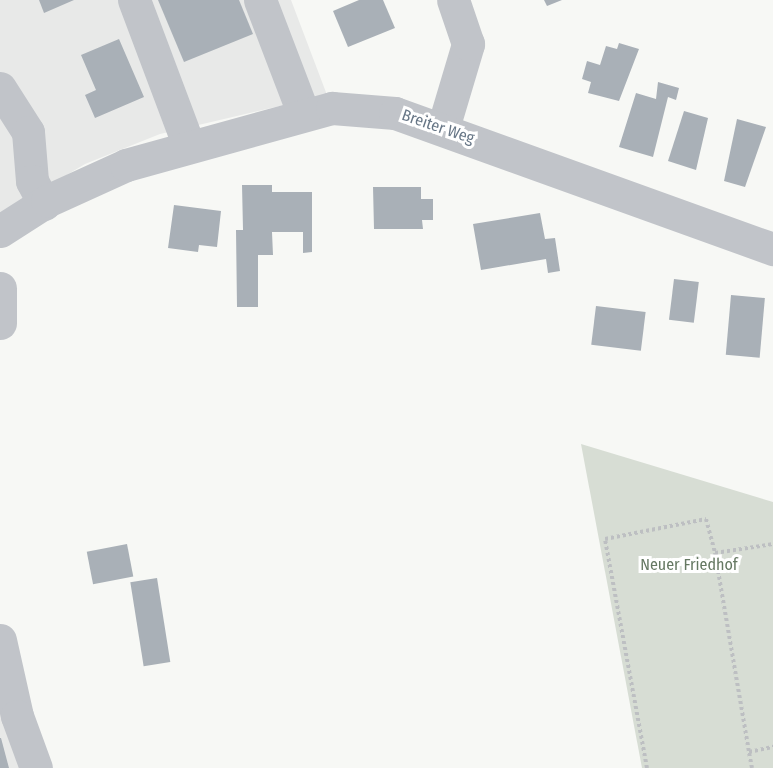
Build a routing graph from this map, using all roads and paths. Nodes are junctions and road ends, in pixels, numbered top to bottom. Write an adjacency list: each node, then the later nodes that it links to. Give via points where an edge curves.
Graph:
1 (134, 0): 7 (street)
2 (260, 0): 5 (street)
3 (453, 0): 6 (street, via 468,44)
4 (0, 88): 8 (street, via 28,132 32,181)
5 (304, 115): 6 (street, Breiter Weg, via 332,108 395,112); 7 (street, Breiter Weg)
6 (442, 128): 10 (street, Breiter Weg)
7 (189, 146): 8 (street, Breiter Weg, via 126,165)
8 (44, 204): 9 (street, Breiter Weg)
9 (0, 231)
10 (773, 249)
11 (0, 288): 12 (street)
12 (0, 323)
13 (773, 544): 14 (path)
14 (715, 553): 17 (path); 19 (path, via 706,519 606,539)
15 (0, 640): 18 (street, via 17,716)
16 (773, 747): 17 (path)
17 (749, 752): 20 (path)
18 (36, 768)
19 (647, 768)
20 (752, 768)

